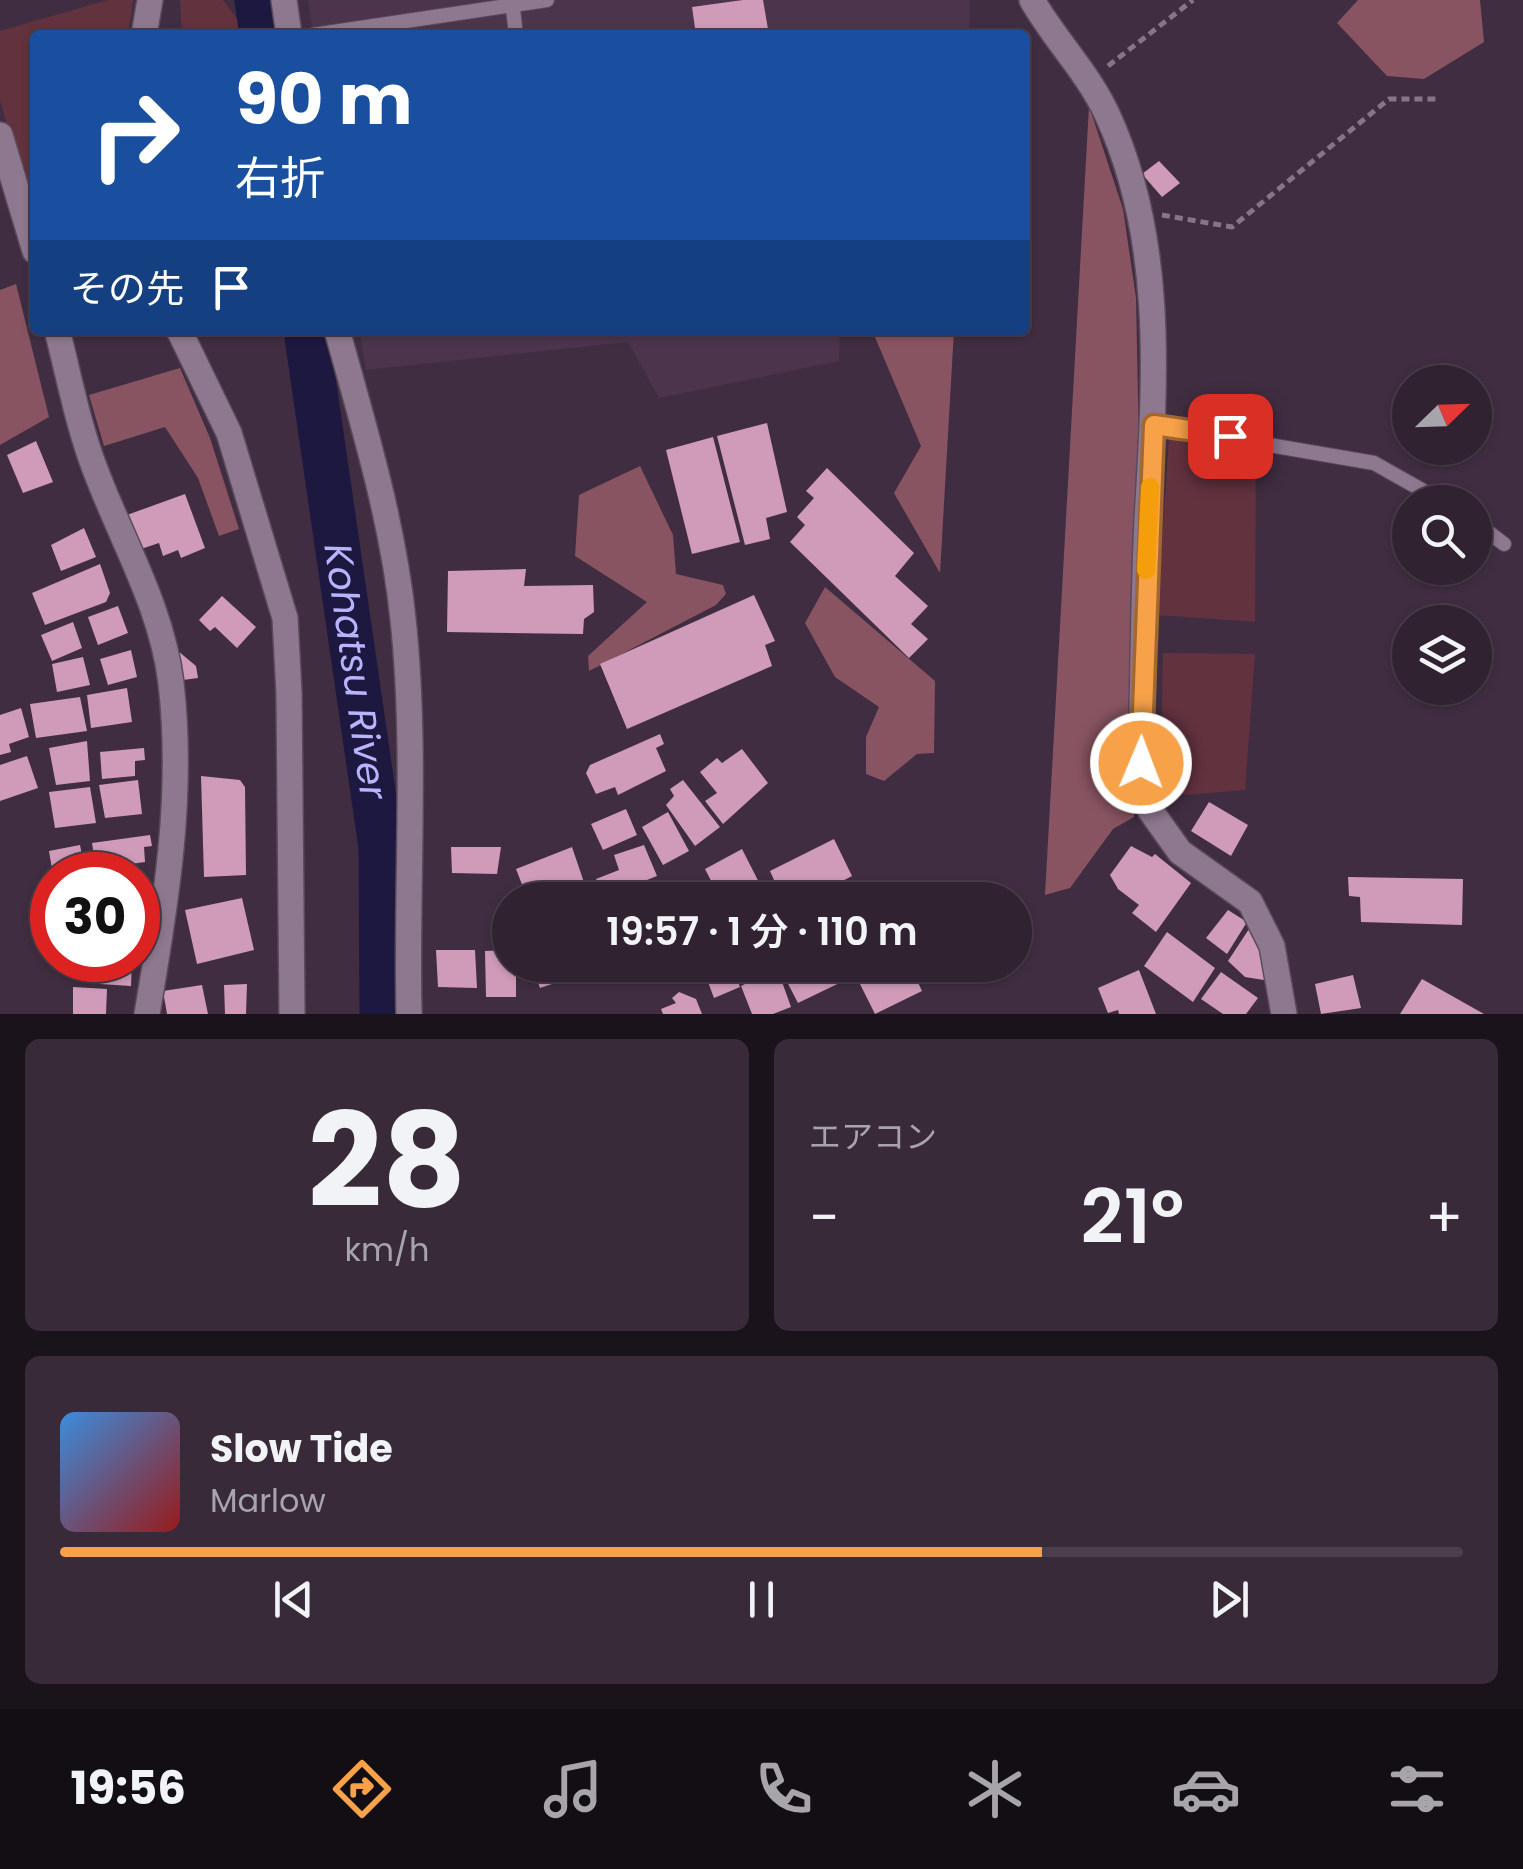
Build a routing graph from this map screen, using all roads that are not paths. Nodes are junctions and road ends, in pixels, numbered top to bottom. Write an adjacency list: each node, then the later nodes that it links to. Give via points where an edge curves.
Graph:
1 (150, 0): 6 (street)
2 (284, 0): 7 (street)
3 (547, 0): 5 (lane)
4 (1032, 0): 15 (street, via 1090,80 1131,178 1150,280)
5 (512, 2): 8 (lane); 9 (lane)
6 (145, 30)
7 (288, 30)
8 (342, 30)
9 (515, 30)
10 (0, 136): 11 (street)
11 (30, 235)
12 (58, 335): 19 (street, via 94,467 146,586 171,680 176,806)
13 (181, 335): 20 (street, via 228,433 285,618)
14 (338, 335): 21 (street, via 395,558 403,617)
15 (1154, 425): 16 (lane, via 1374,463); 22 (street, via 1141,763 1150,810 1180,852 1250,902 1272,946)
16 (1413, 485)
17 (1492, 535): 18 (lane)
18 (1504, 544)
19 (148, 1014)
20 (292, 1014)
21 (409, 1014)
22 (1284, 1014)

